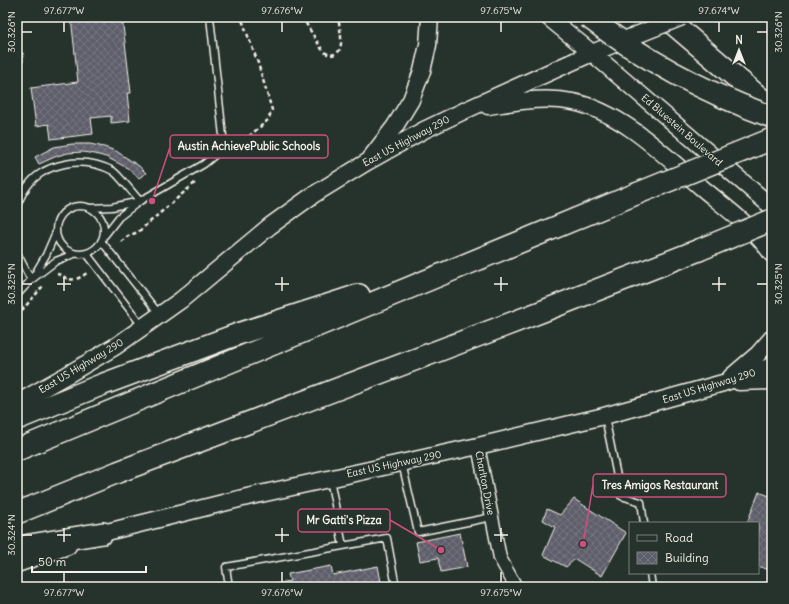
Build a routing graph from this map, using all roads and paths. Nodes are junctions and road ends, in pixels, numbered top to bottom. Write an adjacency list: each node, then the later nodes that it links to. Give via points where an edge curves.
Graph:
1 (210, 17): 15 (lane, via 223,146 204,164)
2 (302, 17): 3 (path, via 323,51 333,55 341,49)
3 (338, 17)
4 (430, 17): 14 (main road, via 428,45 411,100 396,126)
5 (548, 17): 9 (main road, Ed Bluestein Boulevard)
6 (588, 17): 12 (highway, bridge, via 645,57 678,75)
7 (665, 17): 10 (highway)
8 (682, 17): 9 (main road, East US Highway 290, bridge)
9 (592, 53): 11 (main road, East US Highway 290); 17 (main road, Ed Bluestein Boulevard)
10 (772, 108)
11 (468, 109): 14 (main road, East US Highway 290); 26 (main road, via 542,99 573,102 610,116 651,144 734,214)
12 (772, 117)
13 (772, 139): 27 (highway, bridge)
14 (367, 162): 33 (main road, East US Highway 290, via 313,195 270,226)
15 (140, 201): 16 (lane, via 115,172 93,163 76,162 59,165 43,172 30,183); 18 (lane, via 112,207); 21 (lane, via 119,217)
16 (17, 205)
17 (772, 207)
18 (90, 208): 20 (lane, via 82,206 66,210 57,223); 21 (lane, via 102,219)
19 (772, 220): 47 (highway, bridge, via 538,313 118,472)
20 (56, 232): 24 (lane, via 61,245); 30 (lane)
21 (105, 234): 22 (lane)
22 (102, 242): 25 (lane); 33 (lane)
23 (17, 253): 30 (lane)
24 (74, 254): 25 (lane); 30 (lane, via 56,261)
25 (87, 254): 35 (lane)
26 (772, 254)
27 (452, 270): 42 (highway, via 382,287 238,334); 44 (highway)
28 (88, 272): 29 (path, via 80,278 73,279)
29 (56, 274)
30 (31, 280): 32 (lane)
31 (47, 282): 34 (path)
32 (17, 295)
33 (160, 315): 35 (main road, East US Highway 290)
34 (17, 316)
35 (143, 327): 40 (main road, East US Highway 290, via 116,346)
36 (772, 338): 39 (main road, via 758,354)
37 (772, 366): 39 (main road, East US Highway 290)
38 (772, 381): 39 (main road)
39 (723, 383): 41 (main road, East US Highway 290)
40 (17, 403)
41 (604, 416): 43 (main road, East US Highway 290); 49 (lane, via 622,496 641,502)
42 (17, 419)
43 (478, 446): 45 (main road, East US Highway 290); 48 (street, Charlton Drive)
44 (17, 450)
45 (402, 463): 46 (main road, East US Highway 290); 48 (lane, via 418,532)
46 (330, 478): 50 (main road, East US Highway 290); 51 (lane)
47 (17, 513)
48 (492, 517): 57 (street, Charlton Drive, via 500,558)
49 (644, 522)
50 (103, 533): 52 (highway); 53 (main road, East US Highway 290)
51 (343, 546): 55 (lane, via 226,568); 56 (lane, via 387,538)
52 (17, 548)
53 (17, 564)
54 (650, 574): 58 (lane)
55 (229, 587)
56 (396, 587)
57 (516, 587)
58 (652, 587)

